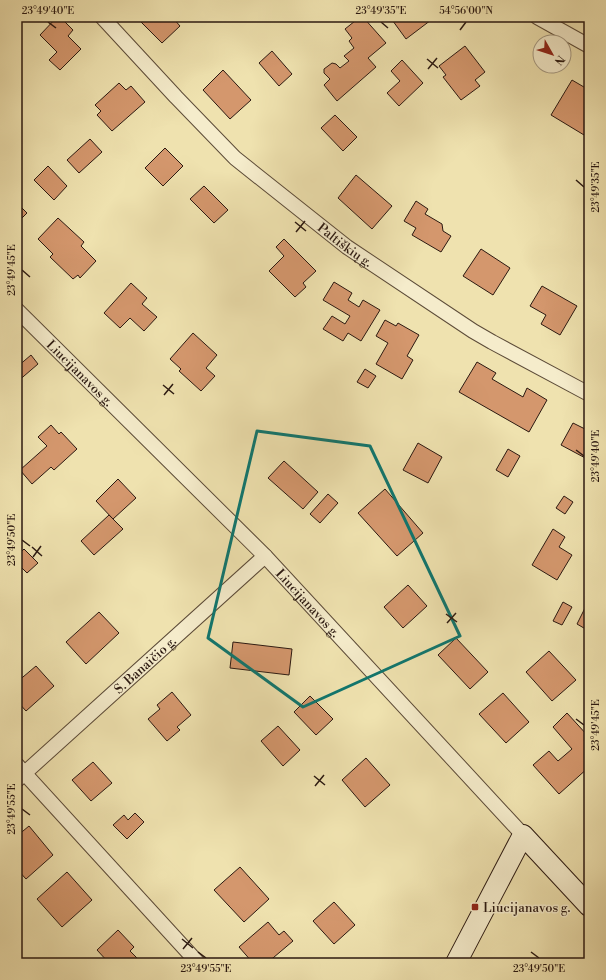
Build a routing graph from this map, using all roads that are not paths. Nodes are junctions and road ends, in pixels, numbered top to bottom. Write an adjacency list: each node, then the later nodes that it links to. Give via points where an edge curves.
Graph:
1 (102, 17): 5 (street, Paltiškių g., via 235,158 347,247 473,331)
2 (537, 17): 3 (street)
3 (589, 46)
4 (17, 310): 6 (street, Liucijanavos g.)
5 (589, 394)
6 (265, 556): 7 (street, S. Banaičio g.); 8 (street, Liucijanavos g.)
7 (20, 773): 10 (street, S. Banaičio g.)
8 (523, 835): 9 (street, Liucijanavos g.); 11 (street)
9 (589, 906)
10 (198, 963)
11 (456, 963)

